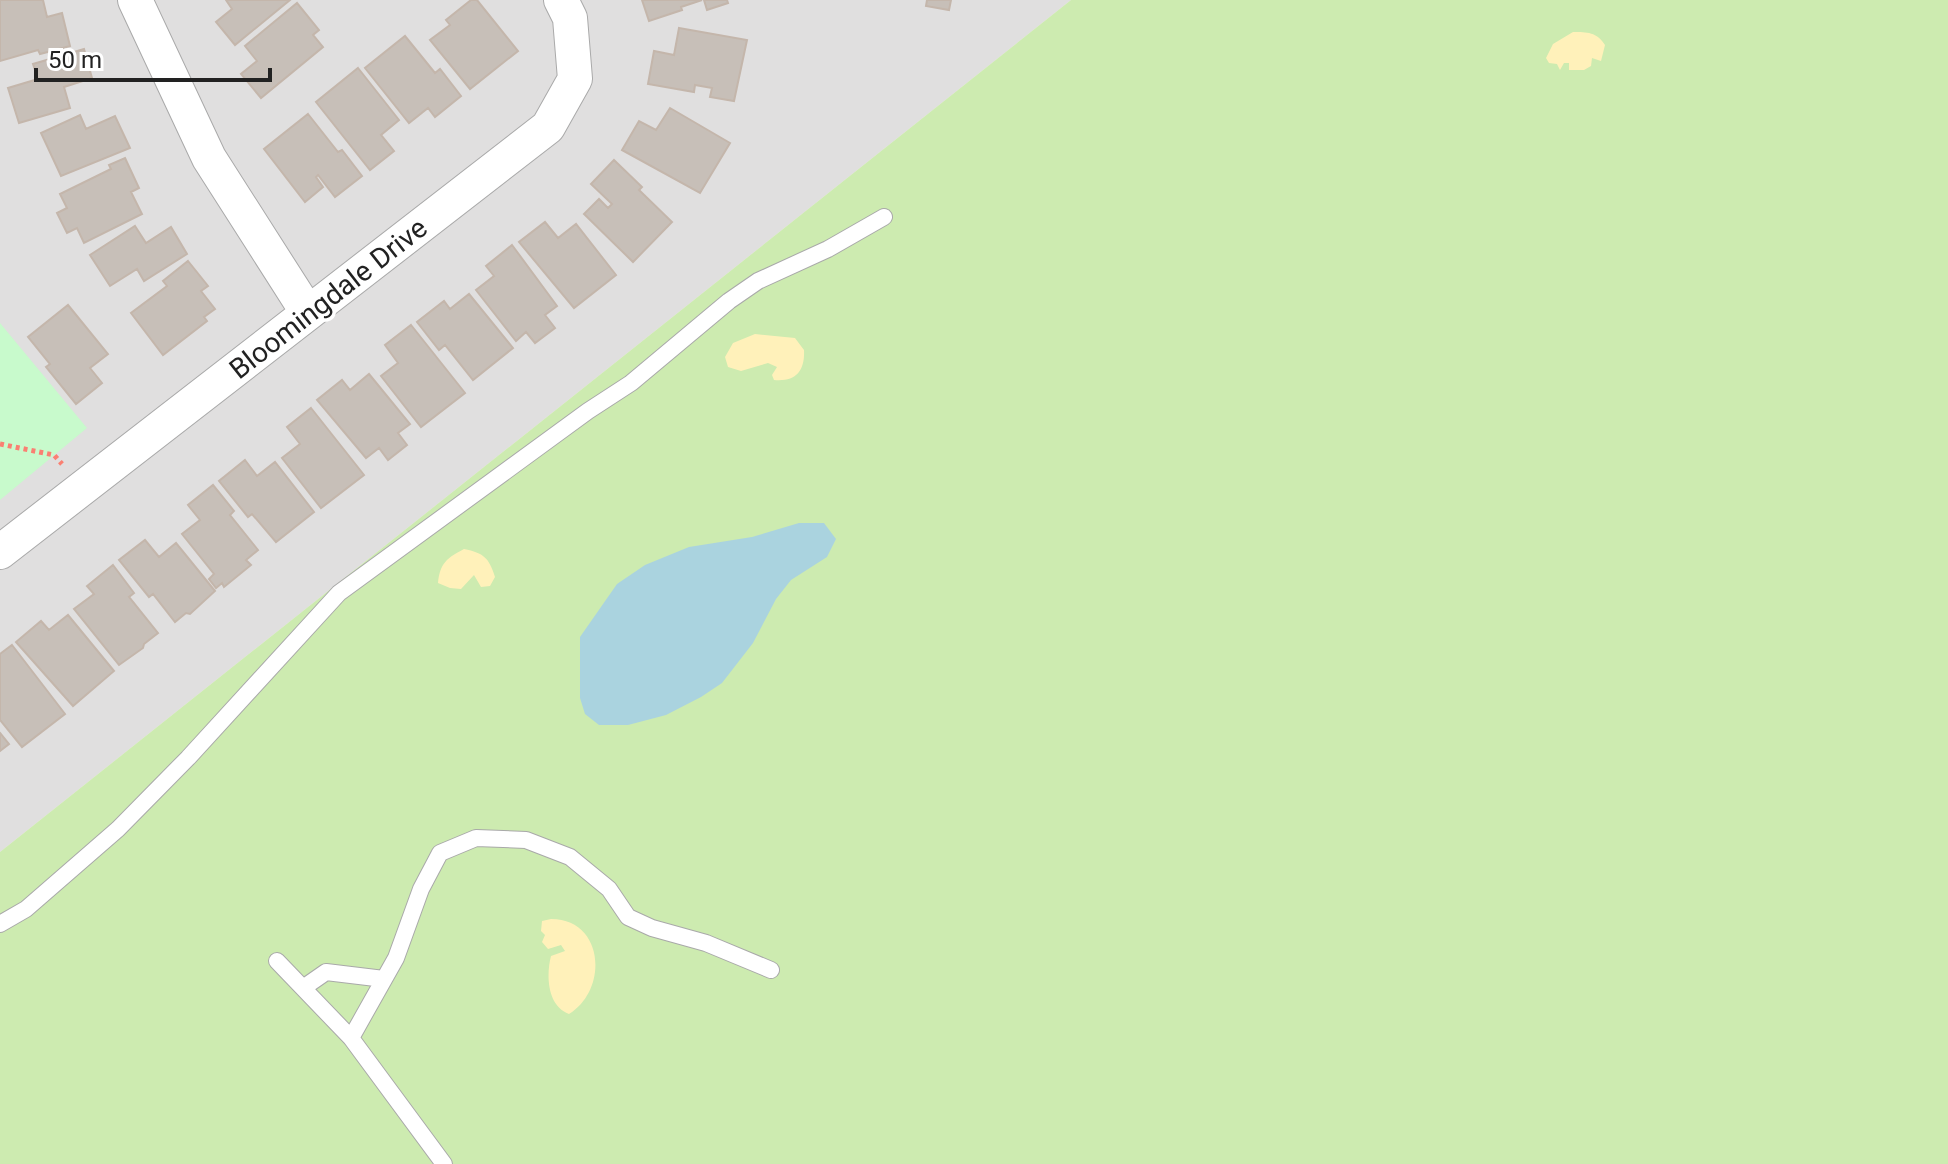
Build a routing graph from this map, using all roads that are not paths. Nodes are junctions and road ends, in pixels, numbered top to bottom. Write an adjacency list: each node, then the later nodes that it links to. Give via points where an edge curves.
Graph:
1 (135, 0): 4 (street, via 209,158)
2 (561, 0): 4 (street, Bloomingdale Drive, via 570,18 575,79 548,127)
3 (884, 217): 6 (lane, via 729,301 631,383 339,593 118,829 26,909)
4 (308, 313): 5 (street, Bloomingdale Drive)
5 (0, 552)
6 (0, 924)
7 (277, 961): 10 (lane)
8 (771, 970): 9 (lane, via 628,917 609,889 570,857 526,840 476,838 440,853)
9 (384, 979): 10 (lane, via 326,972); 11 (lane)
10 (303, 988): 11 (lane)
11 (351, 1038): 12 (lane)
12 (444, 1164)

